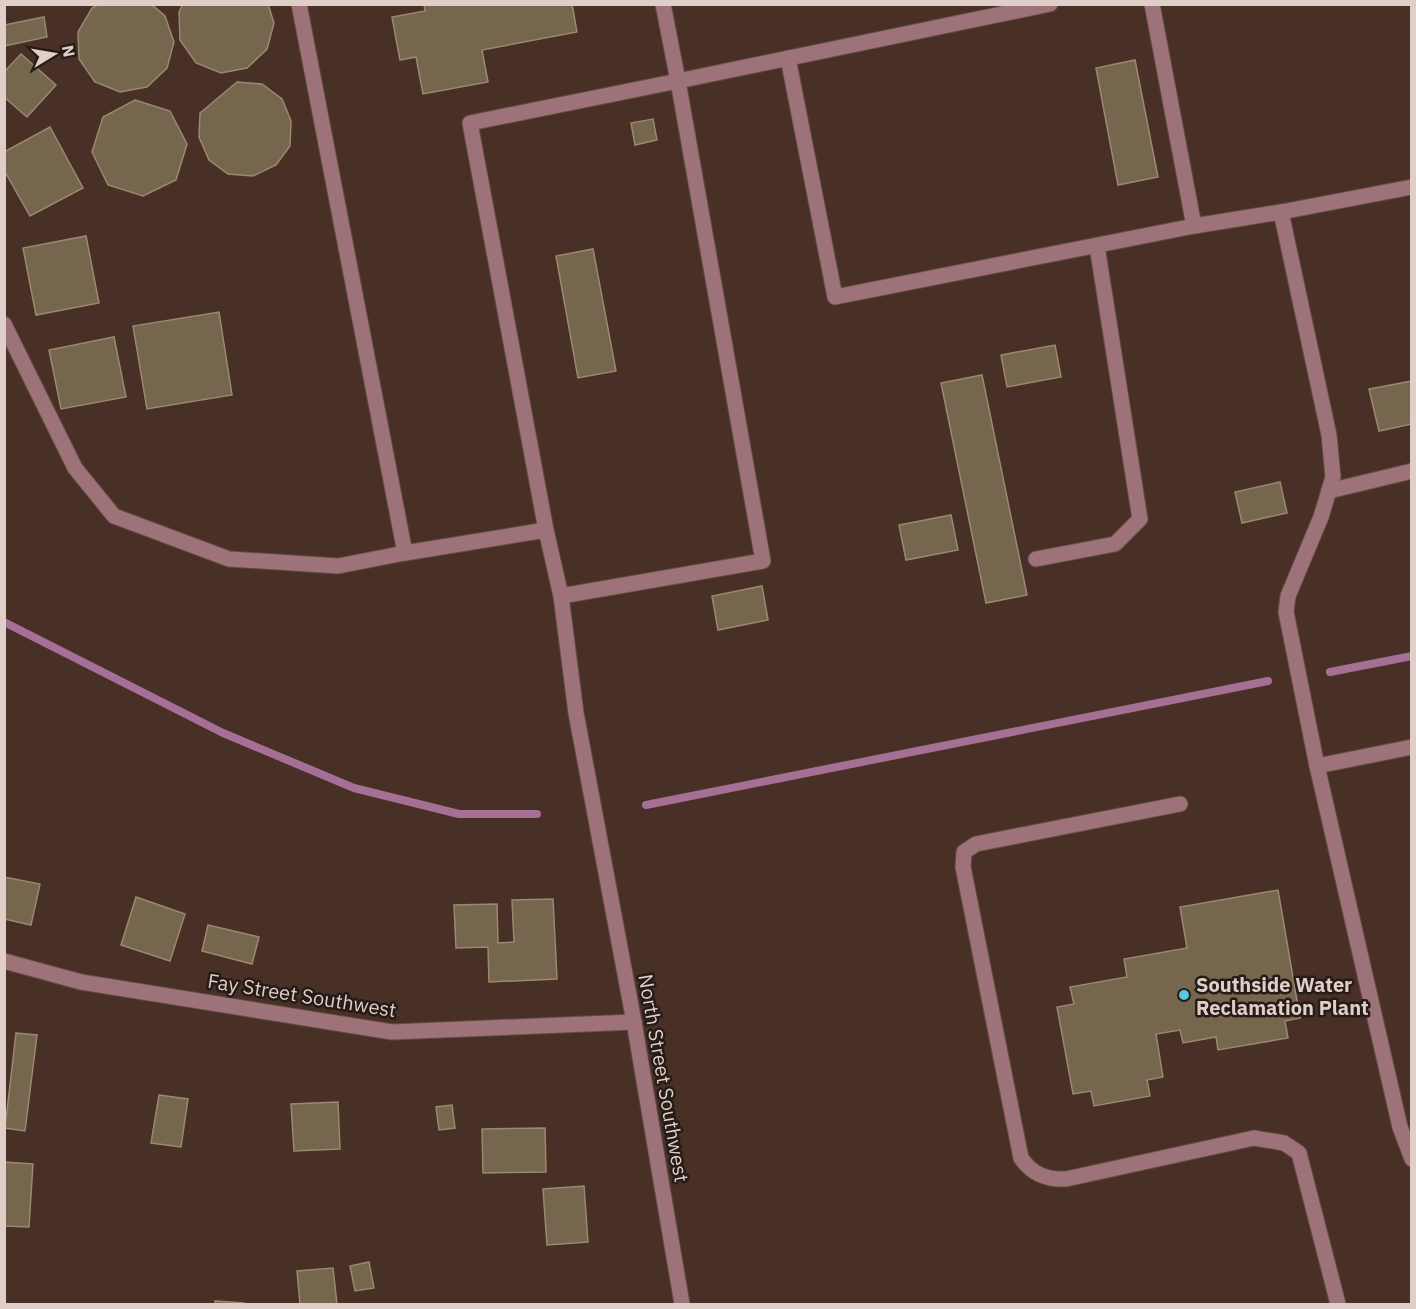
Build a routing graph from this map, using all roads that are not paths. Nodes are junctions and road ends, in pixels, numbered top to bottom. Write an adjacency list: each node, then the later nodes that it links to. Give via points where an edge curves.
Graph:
1 (299, 4): 15 (street)
2 (663, 4): 6 (street)
3 (1050, 4): 5 (street)
4 (1152, 4): 9 (street)
5 (788, 58): 6 (street); 10 (street, via 835,297)
6 (678, 81): 14 (street, North Street Southwest, via 470,123); 17 (street, via 763,561)
7 (1412, 187): 8 (street)
8 (1281, 212): 9 (street); 13 (street, via 1329,435 1333,477)
9 (1194, 226): 10 (street)
10 (1097, 246): 16 (street, via 1140,519 1115,544)
11 (4, 324): 15 (street, via 75,468 114,516 229,559 338,566)
12 (1412, 471): 13 (street)
13 (1329, 491): 19 (street, via 1288,596 1286,612)
14 (546, 530): 15 (street); 17 (street, North Street Southwest)
15 (405, 553)
16 (1036, 559)
17 (561, 596): 22 (street, North Street Southwest, via 576,713)
18 (1412, 747): 19 (street)
19 (1317, 766): 23 (street, via 1400,1127)
20 (1180, 804): 25 (street, via 976,844 964,852 963,867 1021,1158 1030,1171 1052,1180 1254,1138 1284,1143 1299,1154)
21 (4, 961): 22 (street, Fay Street Southwest, via 81,982 392,1032)
22 (634, 1022): 24 (street, North Street Southwest)
23 (1412, 1159)
24 (682, 1305)
25 (1338, 1305)

